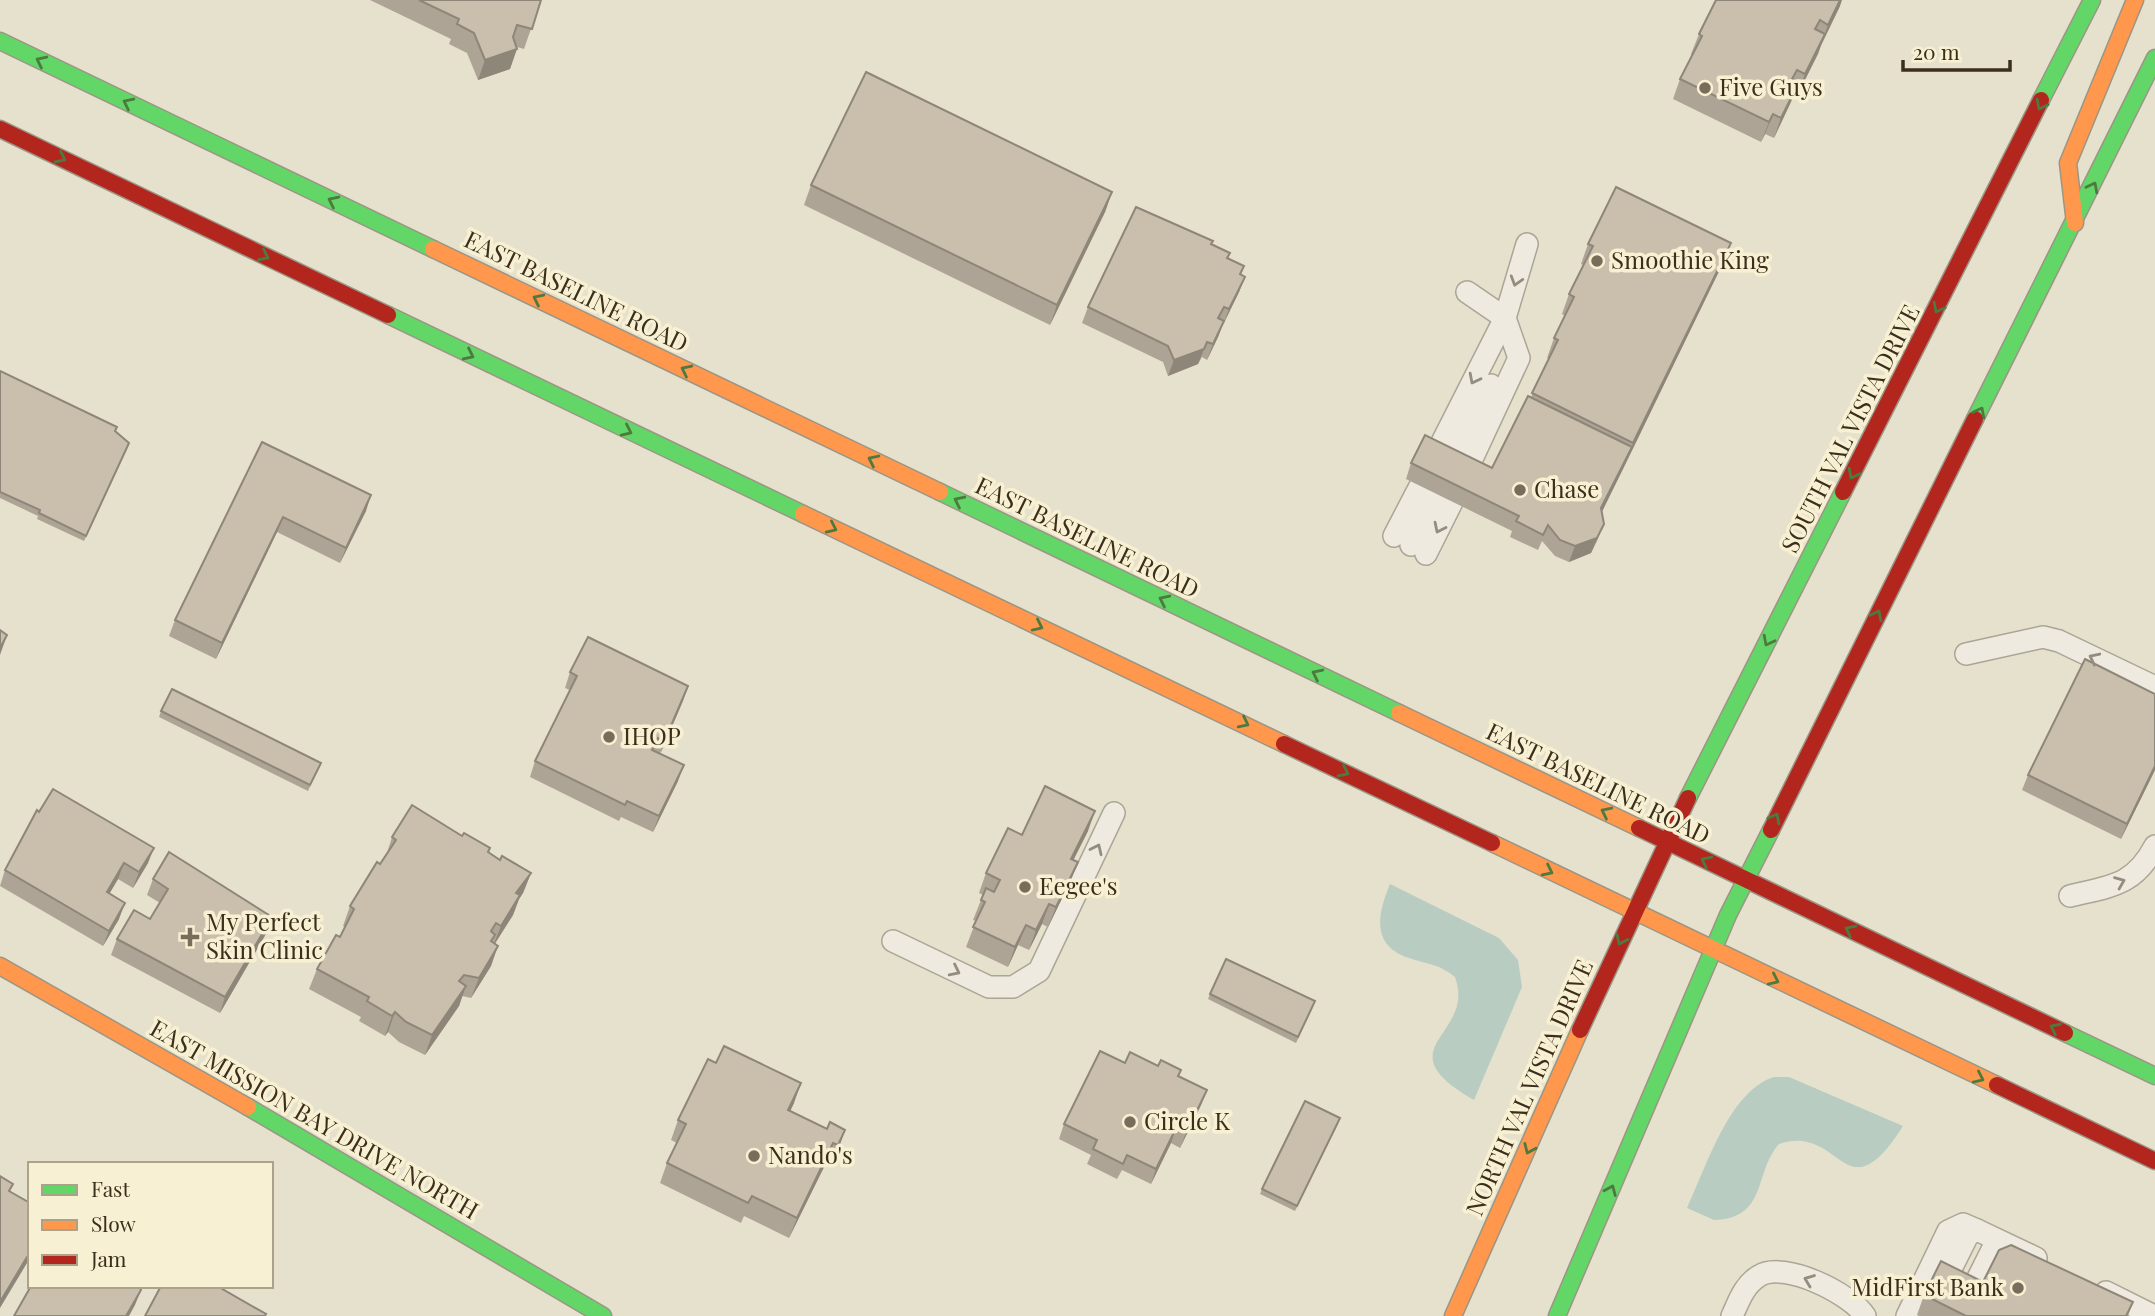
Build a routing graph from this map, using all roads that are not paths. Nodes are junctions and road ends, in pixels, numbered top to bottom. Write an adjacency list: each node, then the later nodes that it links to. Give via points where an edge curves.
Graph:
1 (2092, 0): 14 (main road, SOUTH VAL VISTA DRIVE, one-way to 14)
2 (2134, 0): 6 (main road, via 2068,163)
3 (0, 41): 14 (main road, EAST BASELINE ROAD, one-way to 3)
4 (2155, 58): 6 (main road, one-way to 4)
5 (0, 128): 19 (main road, one-way to 19)
6 (2075, 223): 17 (main road, one-way to 6)
7 (1527, 244): 9 (lane, one-way to 9)
8 (1467, 292): 9 (lane)
9 (1505, 318): 9 (lane, one-way to 9, via 1450,466 1520,358)
10 (1410, 545): 10 (lane, one-way to 10, via 1436,494)
11 (1966, 654): 12 (lane, one-way to 11, via 2043,636)
12 (2155, 687)
13 (1114, 813): 20 (lane, one-way to 13, via 989,987 1013,987 1039,971)
14 (1667, 842): 16 (main road, SOUTH VAL VISTA DRIVE); 17 (main road, EAST BASELINE ROAD, one-way to 14)
15 (2155, 846): 18 (lane, one-way to 15, via 2125,883 2144,867)
16 (1650, 879): 19 (main road, NORTH VAL VISTA DRIVE)
17 (1745, 880): 21 (main road); 23 (main road, EAST BASELINE ROAD, one-way to 17)
18 (2070, 896)
19 (1634, 912): 21 (main road); 29 (main road, NORTH VAL VISTA DRIVE, one-way to 29)
20 (893, 941)
21 (1712, 951): 24 (main road, one-way to 24); 30 (main road, one-way to 21)
22 (0, 966): 28 (main road, EAST MISSION BAY DRIVE NORTH)
23 (2155, 1076)
24 (2155, 1161)
25 (1986, 1234): 25 (lane, via 1956,1291 1968,1235); 26 (lane); 33 (lane, via 1963,1224 1948,1231)
26 (2058, 1269)
27 (2082, 1281): 34 (lane)
28 (603, 1316)
29 (1453, 1316)
30 (1557, 1316)
31 (1732, 1316): 32 (lane, one-way to 31, via 1860,1308 1811,1279 1782,1272 1761,1274 1747,1286)
32 (1865, 1316)
33 (1907, 1316)
34 (2154, 1316)

